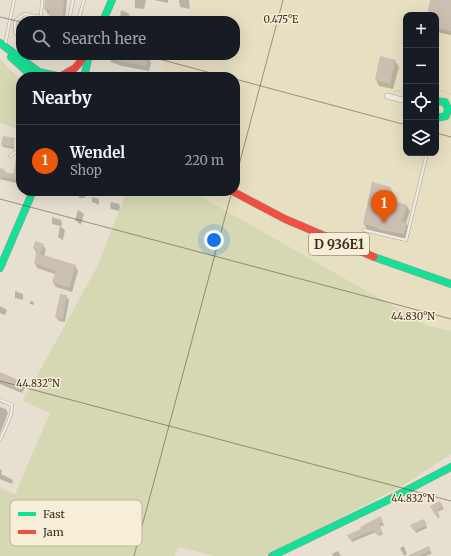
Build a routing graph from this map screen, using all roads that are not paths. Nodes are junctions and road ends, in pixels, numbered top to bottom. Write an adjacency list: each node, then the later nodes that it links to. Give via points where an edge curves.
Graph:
1 (14, 0): 14 (lane)
2 (42, 0): 8 (lane)
3 (73, 0): 9 (lane)
4 (84, 0): 10 (lane)
5 (112, 0): 11 (main road)
6 (21, 16): 7 (lane)
7 (35, 16)
8 (41, 16)
9 (70, 16)
10 (79, 16)
11 (105, 16)
12 (16, 20): 13 (lane)
13 (16, 33)
14 (2, 46): 15 (main road); 16 (main road)
15 (16, 56)
16 (16, 60)
17 (16, 60): 21 (main road)
18 (22, 60): 22 (main road)
19 (82, 60): 23 (main road)
20 (88, 60): 24 (main road)
21 (28, 72)
22 (39, 72)
23 (67, 72)
24 (85, 72)
25 (390, 97): 26 (street)
26 (403, 100)
27 (439, 101): 28 (main road, via 445,102)
28 (450, 112): 29 (main road)
29 (439, 118)
30 (16, 152): 31 (lane)
31 (10, 156)
32 (426, 156): 35 (lane, via 406,240)
33 (240, 195): 37 (main road, D 936E1, via 318,236)
34 (31, 196): 36 (main road)
35 (364, 230)
36 (0, 268)
37 (451, 284)
38 (0, 400): 39 (lane, via 12,405 11,415)
39 (0, 440)
40 (451, 467): 41 (main road, via 386,502)
41 (272, 556)

